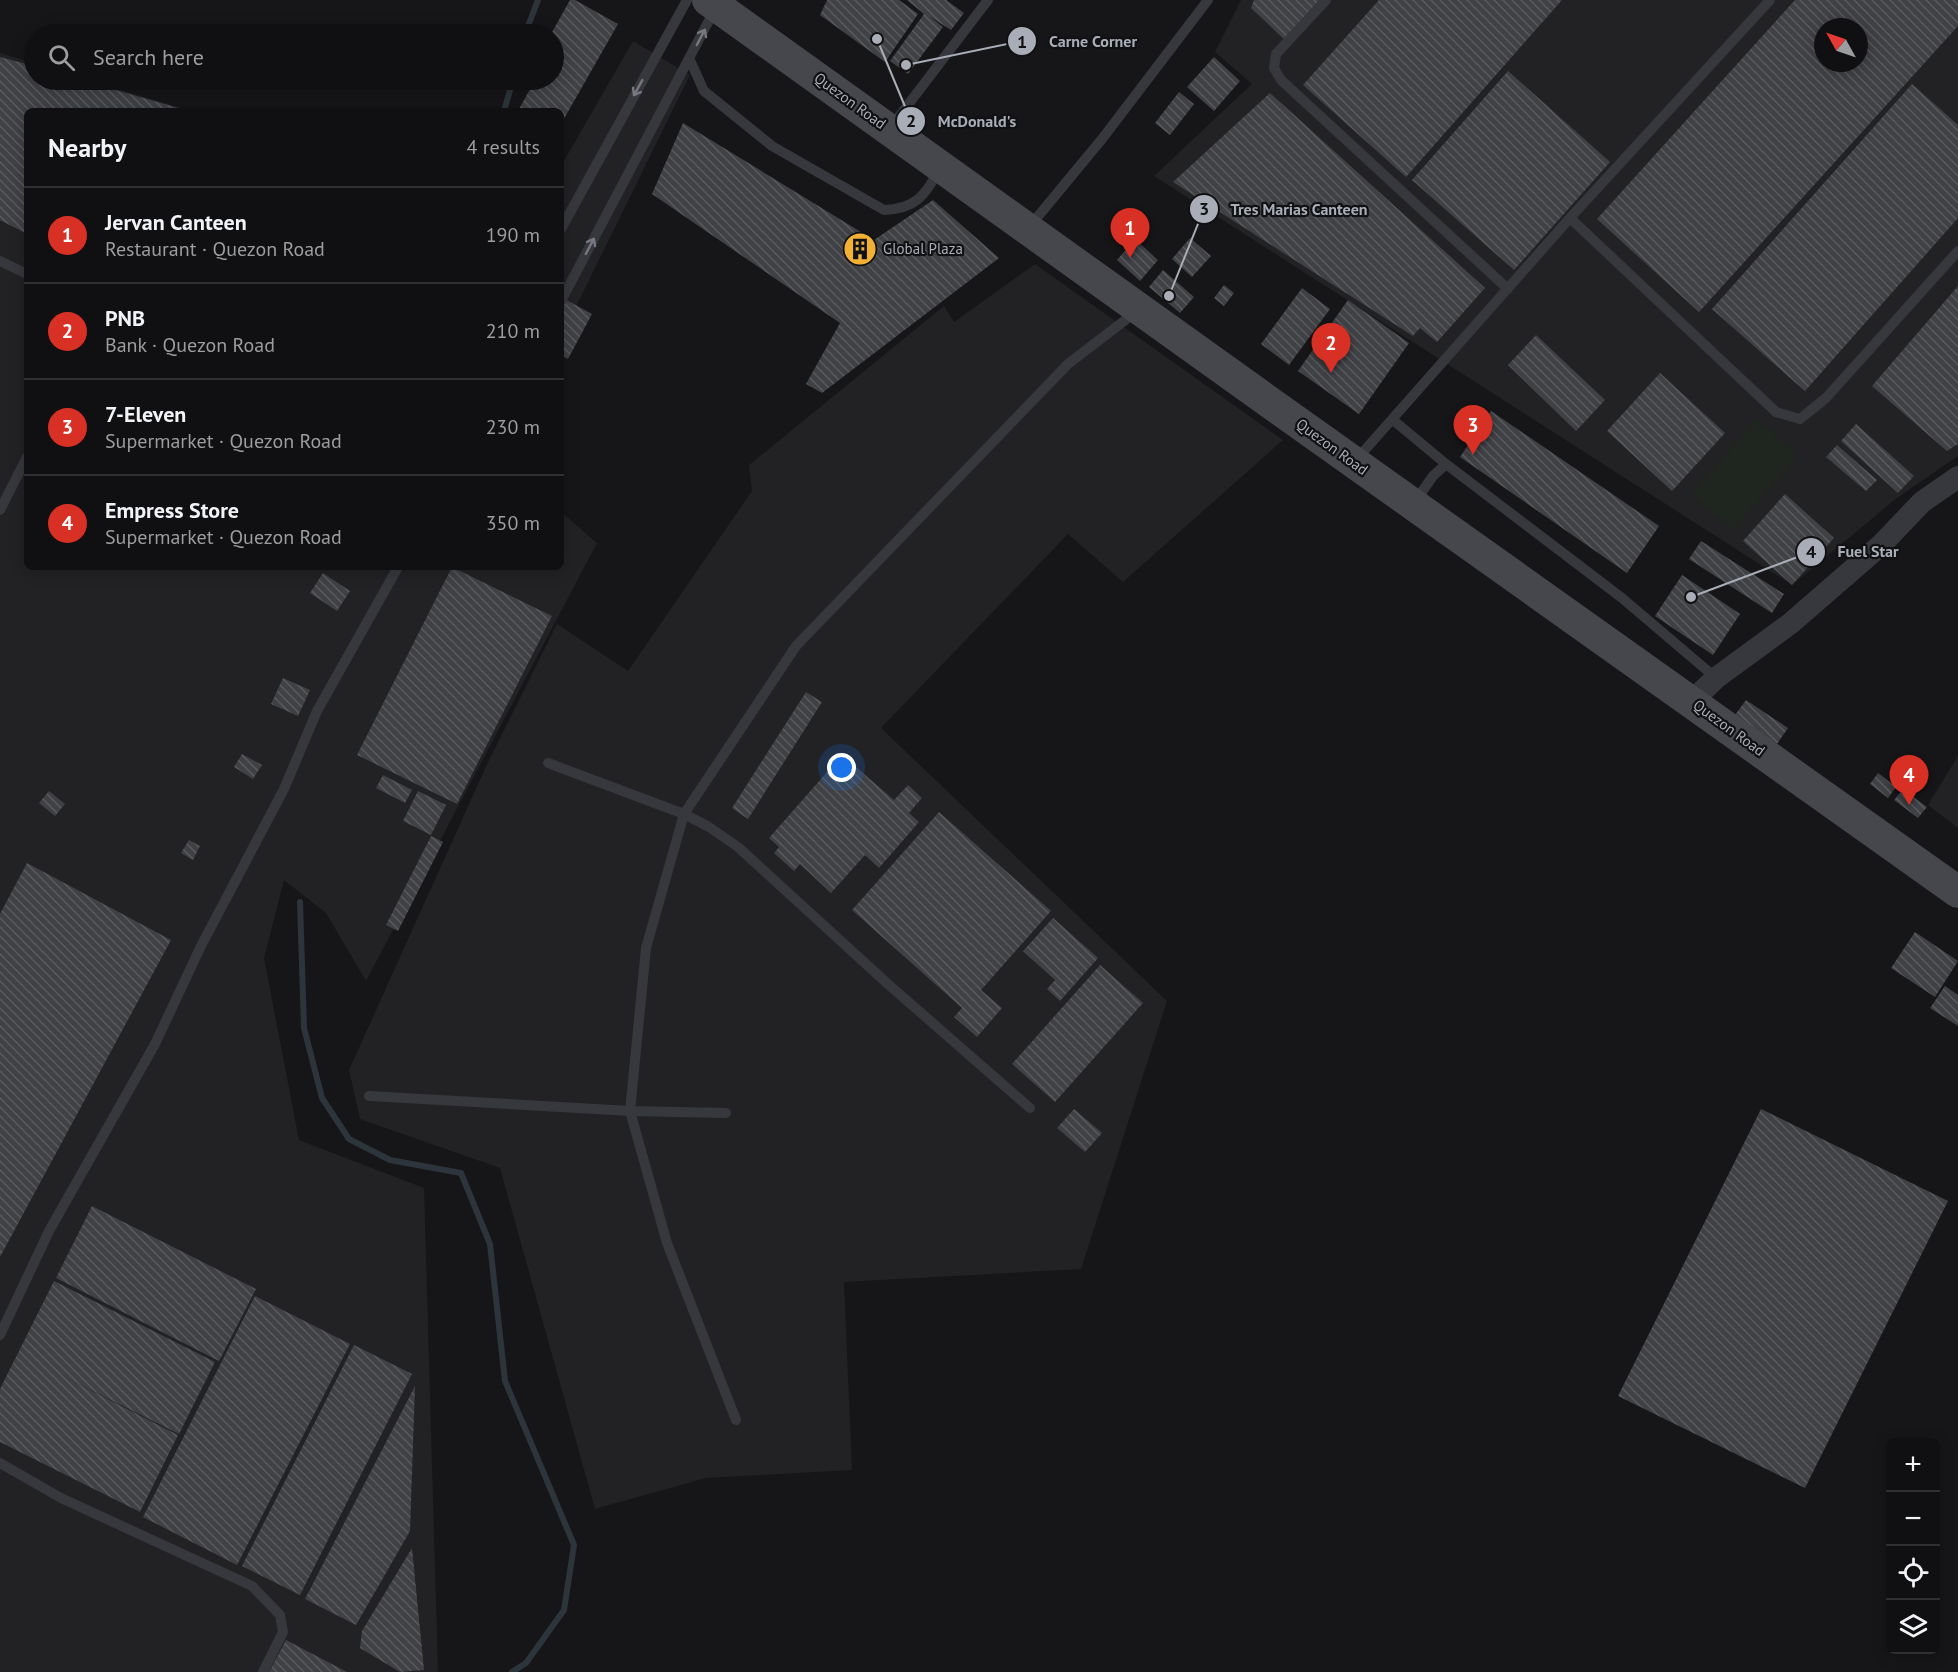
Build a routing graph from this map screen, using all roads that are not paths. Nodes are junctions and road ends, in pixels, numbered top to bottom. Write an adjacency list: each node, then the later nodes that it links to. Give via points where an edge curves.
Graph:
1 (687, 0): 11 (lane, one-way to 11)
2 (988, 0): 8 (lane)
3 (1208, 0): 12 (lane)
4 (1326, 0): 16 (lane, via 1276,54 1274,68 1281,80)
5 (1770, 0): 10 (lane)
6 (713, 3): 7 (lane, one-way to 6); 8 (main road, Quezon Road)
7 (689, 58): 9 (lane, via 704,91 772,146 884,210 901,209 925,195); 17 (lane, one-way to 7)
8 (889, 129): 9 (main road, Quezon Road)
9 (940, 167): 12 (main road, Quezon Road)
10 (1570, 218): 13 (lane, via 1776,412 1800,419 1826,398); 16 (lane)
11 (564, 224)
12 (1028, 228): 18 (main road, Quezon Road)
13 (1958, 251)
14 (0, 261): 15 (lane)
15 (24, 273)
16 (1508, 290): 19 (lane)
17 (564, 295)
18 (1141, 308): 21 (main road, Quezon Road); 30 (lane, via 1068,364 796,646)
19 (1392, 420): 21 (lane); 22 (lane)
20 (24, 463): 25 (lane)
21 (1354, 463): 24 (main road, Quezon Road)
22 (1446, 464): 24 (lane); 27 (lane, via 1622,598)
23 (1958, 477): 27 (street, via 1923,502 1882,544 1791,623)
24 (1412, 505): 28 (main road, Quezon Road)
25 (0, 510)
26 (396, 570): 36 (lane, via 316,711 284,789 201,946 155,1044 49,1231)
27 (1716, 678): 28 (street)
28 (1691, 702): 31 (main road, Quezon Road)
29 (548, 763): 30 (lane)
30 (684, 814): 33 (lane, via 738,847); 34 (lane, via 646,948)
31 (1958, 892)
32 (369, 1096): 34 (lane)
33 (1030, 1108)
34 (630, 1111): 35 (lane); 37 (lane, via 667,1242)
35 (726, 1113)
36 (0, 1335)
37 (736, 1420)
38 (0, 1463): 39 (lane, via 61,1498 252,1586 280,1615 284,1632)
39 (263, 1672)

